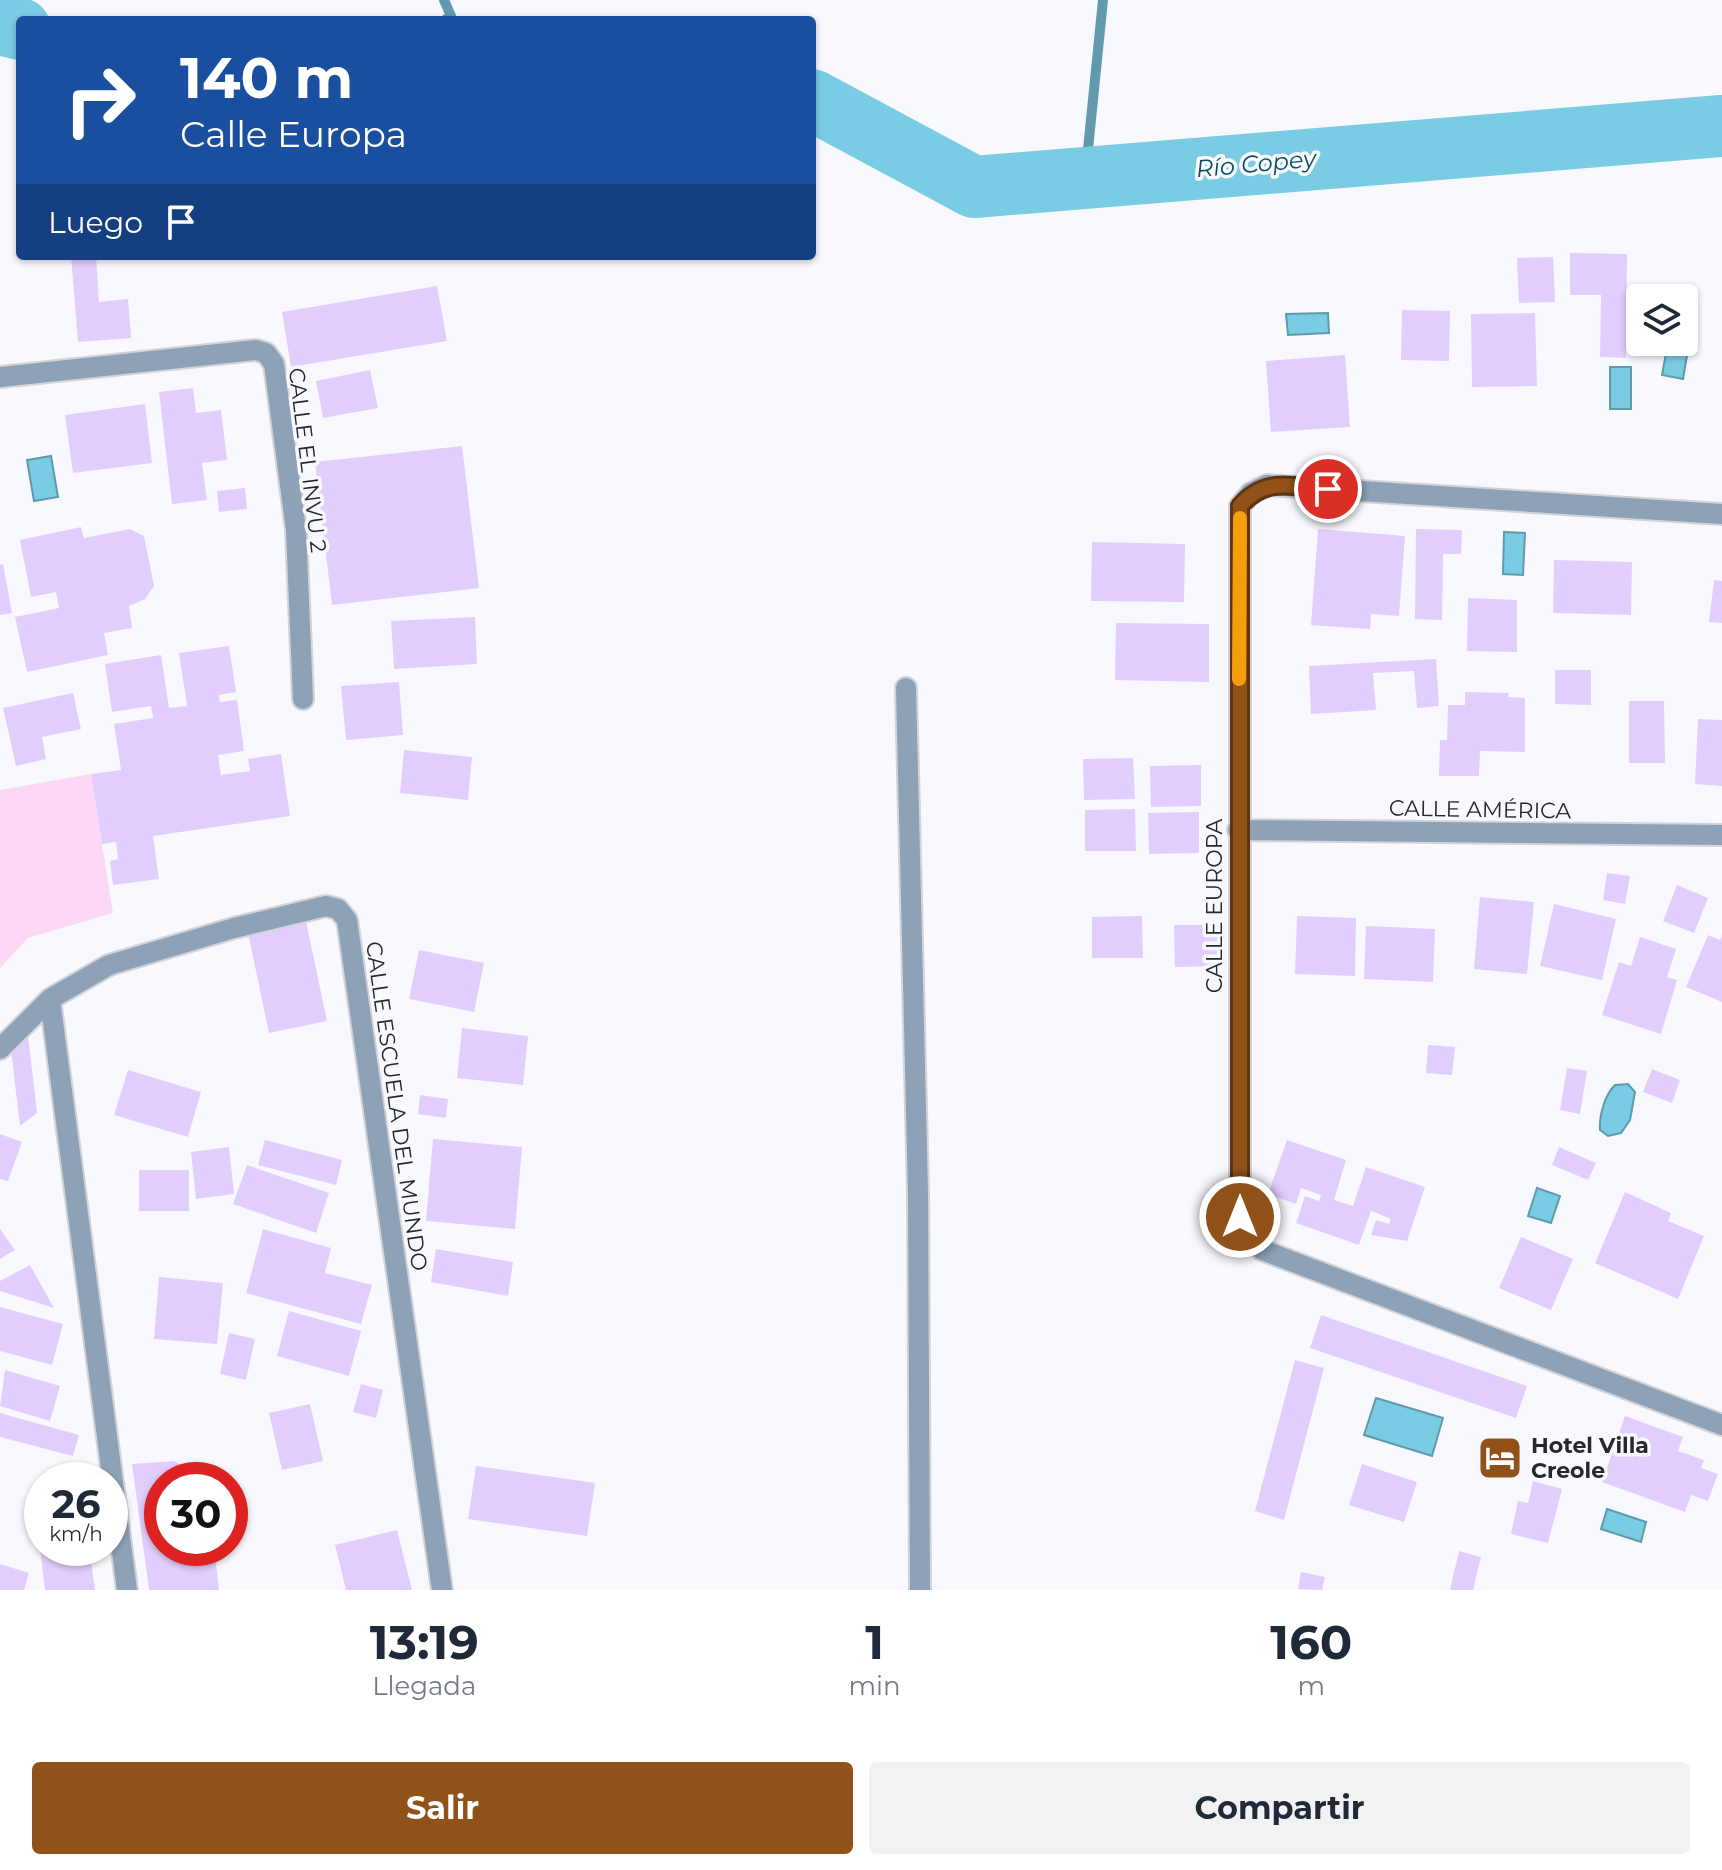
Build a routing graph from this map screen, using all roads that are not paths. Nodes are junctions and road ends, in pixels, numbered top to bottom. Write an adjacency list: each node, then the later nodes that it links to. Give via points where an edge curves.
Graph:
1 (0, 377): 4 (street, CALLE EL INVU 2, via 266,353 274,364 296,530)
2 (1722, 514): 5 (street, CALLE EUROPA, via 1267,485 1251,493 1240,506)
3 (906, 688): 12 (street, via 918,1193)
4 (303, 699)
5 (1238, 830): 6 (street, CALLE AMÉRICA); 9 (street, CALLE EUROPA, via 1240,1217 1248,1235 1262,1250)
6 (1722, 835)
7 (50, 999): 8 (street, CALLE ESCUELA DEL MUNDO); 10 (street); 11 (street, CALLE ESCUELA DEL MUNDO, via 109,965 234,928 326,906 338,909 347,920)
8 (0, 1049)
9 (1722, 1425)
10 (127, 1590)
11 (442, 1590)
12 (920, 1590)

